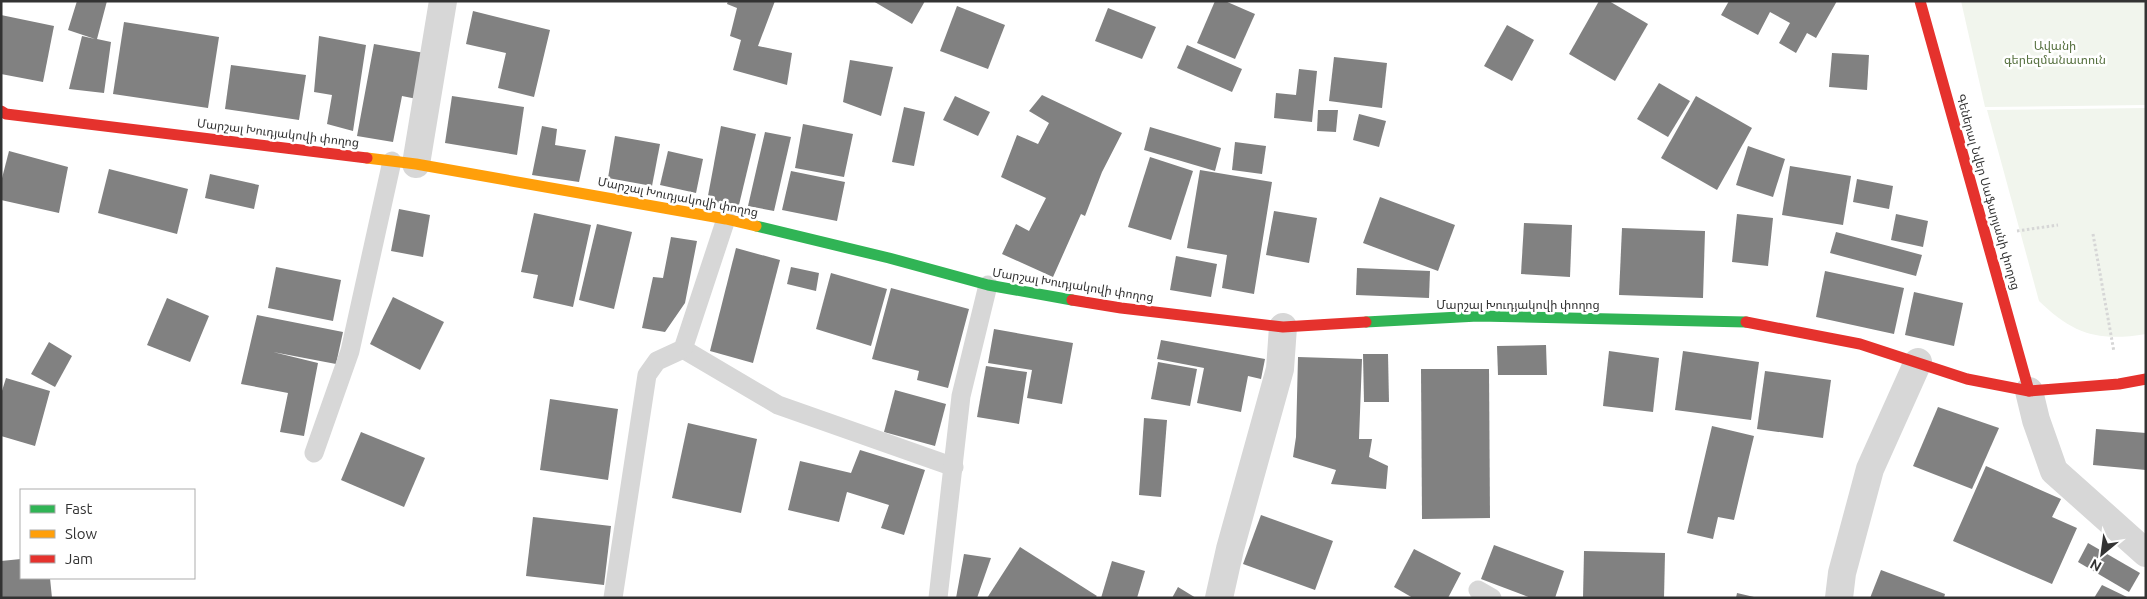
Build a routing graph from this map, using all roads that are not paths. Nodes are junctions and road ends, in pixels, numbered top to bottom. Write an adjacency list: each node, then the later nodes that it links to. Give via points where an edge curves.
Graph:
1 (443, 1): 4 (street)
2 (1920, 1): 11 (street, Գեներալ Նվեր Սաֆարյանի փողոց)
3 (3, 116): 4 (street, Մարշալ Խուդյակովի փողոց)
4 (404, 162): 5 (street, Մարշալ Խուդյակովի փողոց); 12 (lane, via 350,351)
5 (726, 219): 6 (street, Մարշալ Խուդյակովի փողոց); 8 (lane)
6 (988, 285): 7 (street, Մարշալ Խուդյակովի փողոց, via 1121,308); 13 (lane, via 961,396)
7 (1283, 327): 9 (street, Մարշալ Խուդյակովի փողոց, via 1478,316 1743,321 1860,344); 17 (street, via 1280,369)
8 (683, 349): 13 (lane, via 778,405); 15 (lane, via 657,361 647,375)
9 (1918, 362): 11 (street, Մարշալ Խուդյակովի փողոց, via 1967,379); 18 (street, via 1870,469 1842,574)
10 (2146, 379): 11 (street, Մարշալ Խուդյակովի փողոց)
11 (2029, 391): 14 (street, via 2054,472)
12 (314, 453)
13 (954, 467): 16 (lane)
14 (2146, 553)
15 (613, 598)
16 (938, 598)
17 (1219, 598)
18 (1839, 598)

